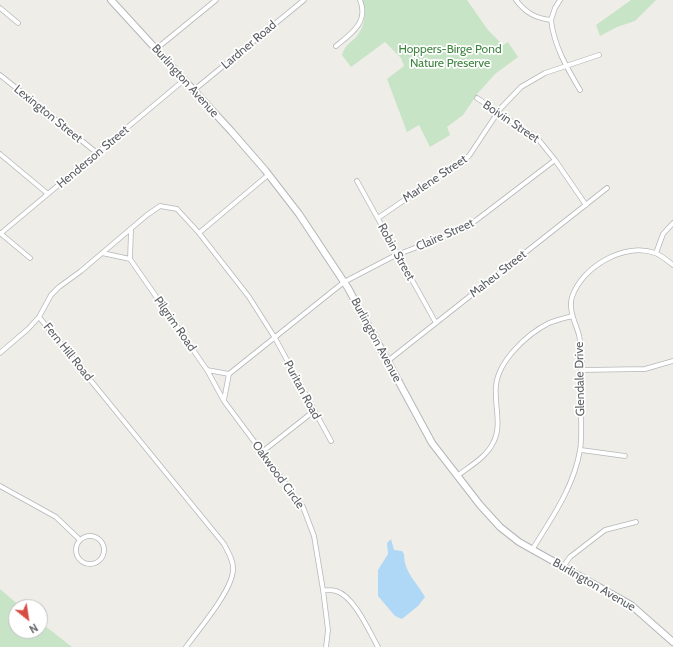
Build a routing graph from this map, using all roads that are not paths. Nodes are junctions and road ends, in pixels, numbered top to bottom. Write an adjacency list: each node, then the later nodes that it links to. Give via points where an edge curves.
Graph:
1 (111, 0): 11 (main road, Burlington Avenue)
2 (216, 0): 11 (street)
3 (304, 0): 16 (street, Lardner Road)
4 (360, 0): 10 (street, via 360,25)
5 (516, 0): 8 (street, via 536,18)
6 (560, 0): 8 (street)
7 (0, 8): 9 (street)
8 (551, 20): 13 (street, via 554,36)
9 (18, 23)
10 (336, 46)
11 (156, 49): 15 (main road, Burlington Avenue)
12 (599, 55): 13 (street, Marlene Street)
13 (566, 66): 17 (street); 19 (street, Marlene Street, via 529,82 511,96)
14 (0, 75): 21 (street, Lexington Street)
15 (184, 80): 16 (main road, Burlington Avenue); 21 (street, Henderson Street)
16 (194, 90): 23 (main road, Burlington Avenue)
17 (580, 90)
18 (477, 98): 19 (street, Boivin Street)
19 (498, 112): 22 (street, Boivin Street, via 538,139); 28 (street, Marlene Street, via 469,156)
20 (0, 154): 26 (street)
21 (97, 154): 26 (street, Henderson Street)
22 (556, 160): 27 (street, Boivin Street); 35 (street, Claire Street, via 474,224)
23 (268, 175): 31 (street); 39 (main road, Burlington Avenue, via 322,247)
24 (357, 181): 28 (street, Robin Street)
25 (607, 188): 27 (street, Maheu Street)
26 (48, 194): 32 (street, Henderson Street)
27 (586, 205): 42 (street, Maheu Street)
28 (378, 218): 35 (street, Robin Street)
29 (673, 223): 34 (street, via 663,234)
30 (131, 230): 31 (street, Fern Hill Road, via 160,206 176,209); 33 (street, Fern Hill Road); 37 (street)
31 (199, 233): 43 (street, Fern Hill Road, via 249,297)
32 (0, 234): 36 (street)
33 (102, 253): 37 (street); 40 (street, Fern Hill Road, via 51,295)
34 (656, 253): 38 (street); 41 (street, Glendale Drive, via 625,252 603,261 585,277 572,298)
35 (398, 255): 39 (street, Claire Street); 42 (street, Robin Street)
36 (30, 258)
37 (130, 259): 47 (street, Pilgrim Road)
38 (673, 265)
39 (344, 282): 43 (street); 45 (main road, Burlington Avenue)
40 (39, 316): 44 (street); 64 (street, Fern Hill Road, via 224,544 230,555 233,569 230,585)
41 (572, 316): 48 (street, Glendale Drive, via 579,336); 56 (street, via 549,323 514,349 501,368 496,386 497,424 494,440 483,456)
42 (436, 323): 45 (street, Maheu Street)
43 (275, 338): 49 (street); 51 (street, Puritan Road)
44 (0, 353)
45 (389, 360): 56 (main road, Burlington Avenue, via 432,443)
46 (673, 361): 48 (street, via 645,369)
47 (207, 370): 49 (street); 50 (street, Oakwood Circle)
48 (581, 370): 53 (street, Glendale Drive)
49 (229, 374): 50 (street)
50 (224, 401): 54 (street, Oakwood Circle)
51 (314, 411): 52 (street, Puritan Road); 54 (street)
52 (331, 441)
53 (581, 450): 55 (street); 60 (street, Glendale Drive, via 570,487)
54 (262, 452): 62 (street, Oakwood Circle, via 303,507 311,525)
55 (625, 456)
56 (457, 476): 60 (main road, Burlington Avenue, via 500,527)
57 (0, 486): 59 (street, via 56,517)
58 (636, 522): 61 (street, via 605,530 570,557)
59 (80, 540): 59 (street, via 76,551 80,561 91,564 100,560 104,549 100,540 90,536)
60 (532, 550): 61 (main road, Burlington Avenue)
61 (563, 567): 63 (main road, Burlington Avenue, via 631,605)
62 (323, 590): 65 (street, via 328,630); 66 (street, via 337,591 350,601)
63 (673, 642)
64 (186, 647)
65 (326, 647)
66 (378, 647)

